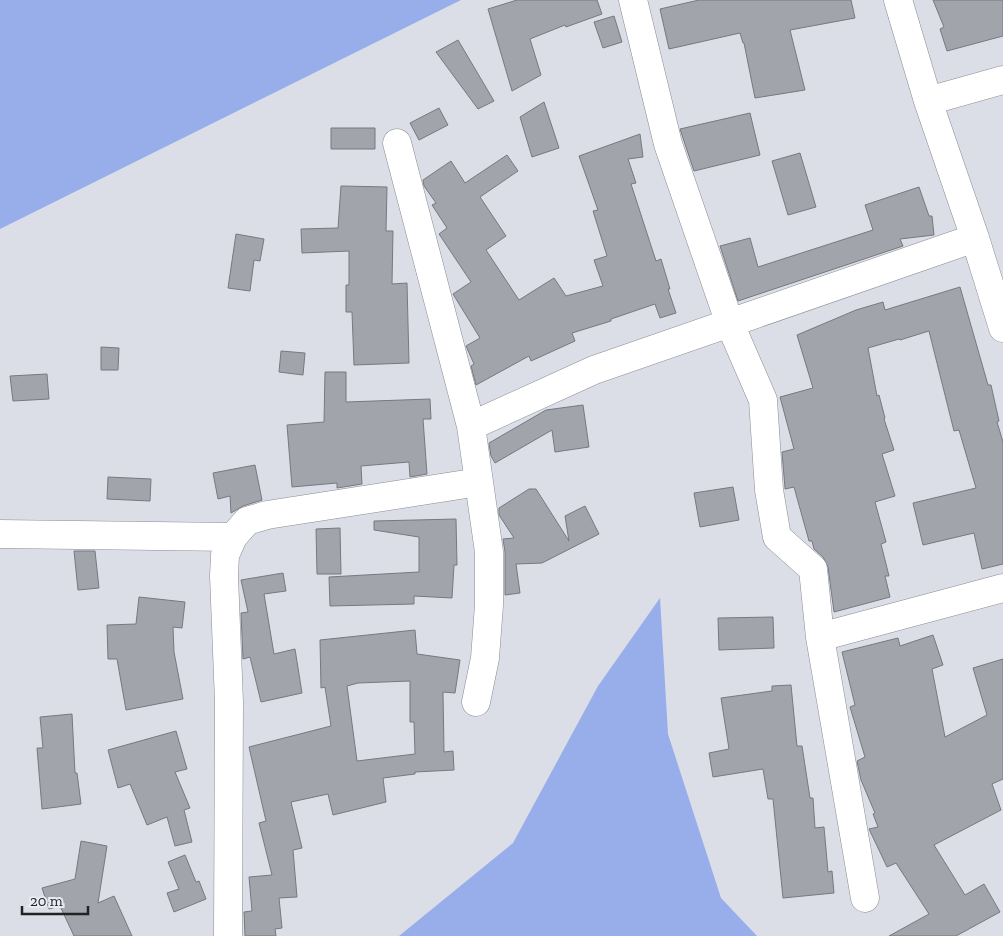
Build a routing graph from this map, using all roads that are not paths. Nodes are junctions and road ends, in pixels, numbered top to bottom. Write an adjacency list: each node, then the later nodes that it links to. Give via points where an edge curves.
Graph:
1 (633, 0): 7 (street, via 668,144)
2 (898, 0): 4 (street)
3 (1003, 80): 4 (street)
4 (928, 101): 6 (street)
5 (397, 143): 9 (street)
6 (975, 238): 7 (street); 8 (street)
7 (730, 324): 9 (street, via 594,370); 14 (street, via 764,400 769,490 777,537 813,569)
8 (1003, 328)
9 (471, 426): 10 (street)
10 (479, 482): 12 (street, via 267,514 247,521); 15 (street, via 489,552 489,605 485,658)
11 (0, 534): 12 (street)
12 (233, 537): 17 (street, via 225,555 224,576 229,702)
13 (1003, 588): 14 (street)
14 (820, 637): 16 (street)
15 (476, 702)
16 (865, 898)
17 (228, 936)

